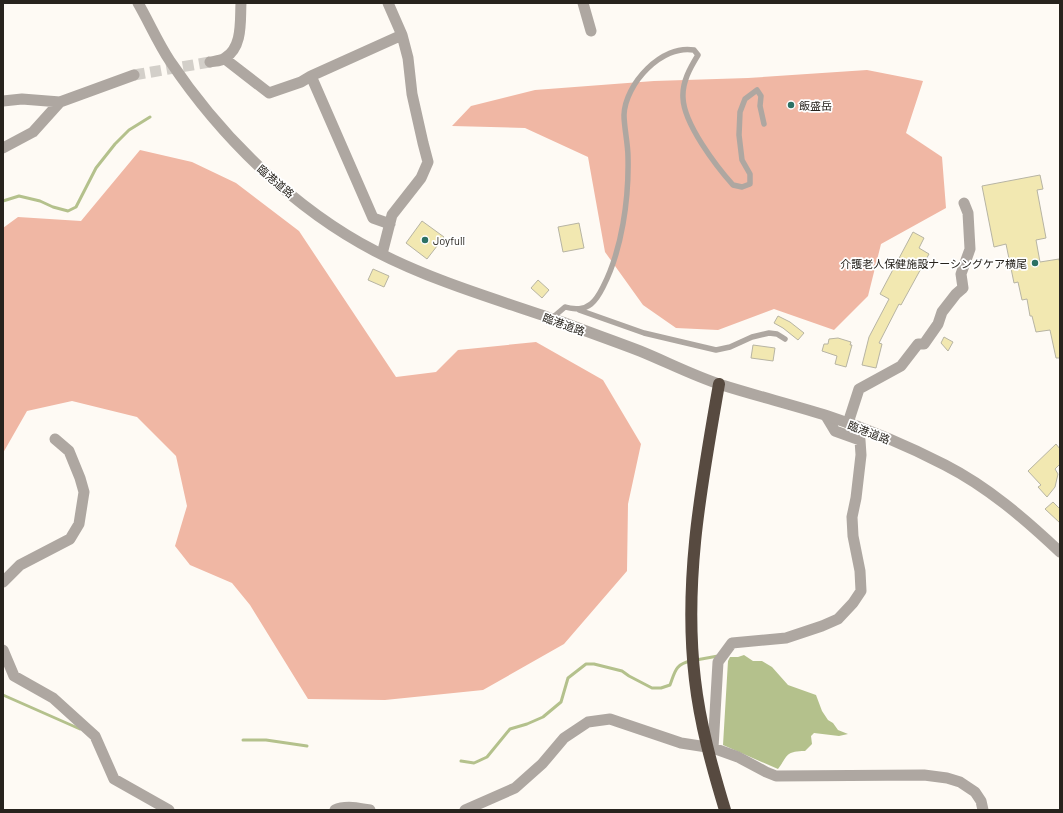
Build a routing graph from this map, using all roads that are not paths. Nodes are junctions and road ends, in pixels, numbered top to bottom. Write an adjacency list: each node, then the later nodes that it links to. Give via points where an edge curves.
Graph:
1 (138, 3): 17 (street, 臨港道路, via 168,59 201,105 225,132 261,169 320,218)
2 (241, 3): 7 (street, via 240,30 235,48)
3 (388, 3): 6 (street)
4 (583, 3): 5 (street)
5 (591, 31)
6 (402, 35): 10 (street); 16 (street, via 422,143 428,162 421,178 392,215)
7 (225, 59): 8 (street); 10 (street, via 269,93 302,82)
8 (210, 62)
9 (134, 75): 12 (street)
10 (311, 76): 16 (street, via 373,218)
11 (3, 101): 12 (street, via 22,99)
12 (60, 102): 14 (street, via 33,132)
13 (764, 124): 18 (lane, via 760,106 761,96 757,90 745,99 740,112 741,154 750,174 750,184 742,187 732,185 701,143 687,114 683,98 686,74 698,55 694,50 670,52 642,74 630,90 624,115 628,159 627,195 621,233 609,275 599,294 591,304)
14 (3, 148)
15 (964, 203): 23 (street, via 968,213 970,249 961,274 963,288 942,312 938,324 924,344 918,344 901,366 859,389)
16 (390, 224): 17 (street)
17 (382, 254): 19 (street, 臨港道路, via 467,291)
18 (579, 310): 19 (lane, via 565,307); 20 (lane, via 644,333 716,350 769,333 777,334)
19 (551, 319): 21 (street, 臨港道路, via 638,350)
20 (784, 339)
21 (719, 384): 22 (street, 臨港道路); 33 (highway, via 701,488 691,595 695,680 702,727)
22 (826, 416): 23 (street, 臨港道路); 28 (street, via 835,431 860,440 861,454 852,517 861,591 838,619 822,626 786,638 732,643 718,662)
23 (848, 423): 25 (street, 臨港道路, via 947,466 980,486 1007,505)
24 (54, 439): 26 (street, via 70,451 80,478 84,492 79,524 70,539 20,565)
25 (1060, 552)
26 (3, 582)
27 (3, 650): 29 (street, via 14,676 53,698 95,736 114,779)
28 (713, 748): 32 (street, via 681,743 610,719 588,722 564,738 542,764 515,788); 34 (street, via 776,776 924,775 947,778 960,782 975,792)
29 (169, 810)
30 (335, 810): 31 (street)
31 (370, 810)
32 (465, 810)
33 (725, 810)
34 (983, 810)

